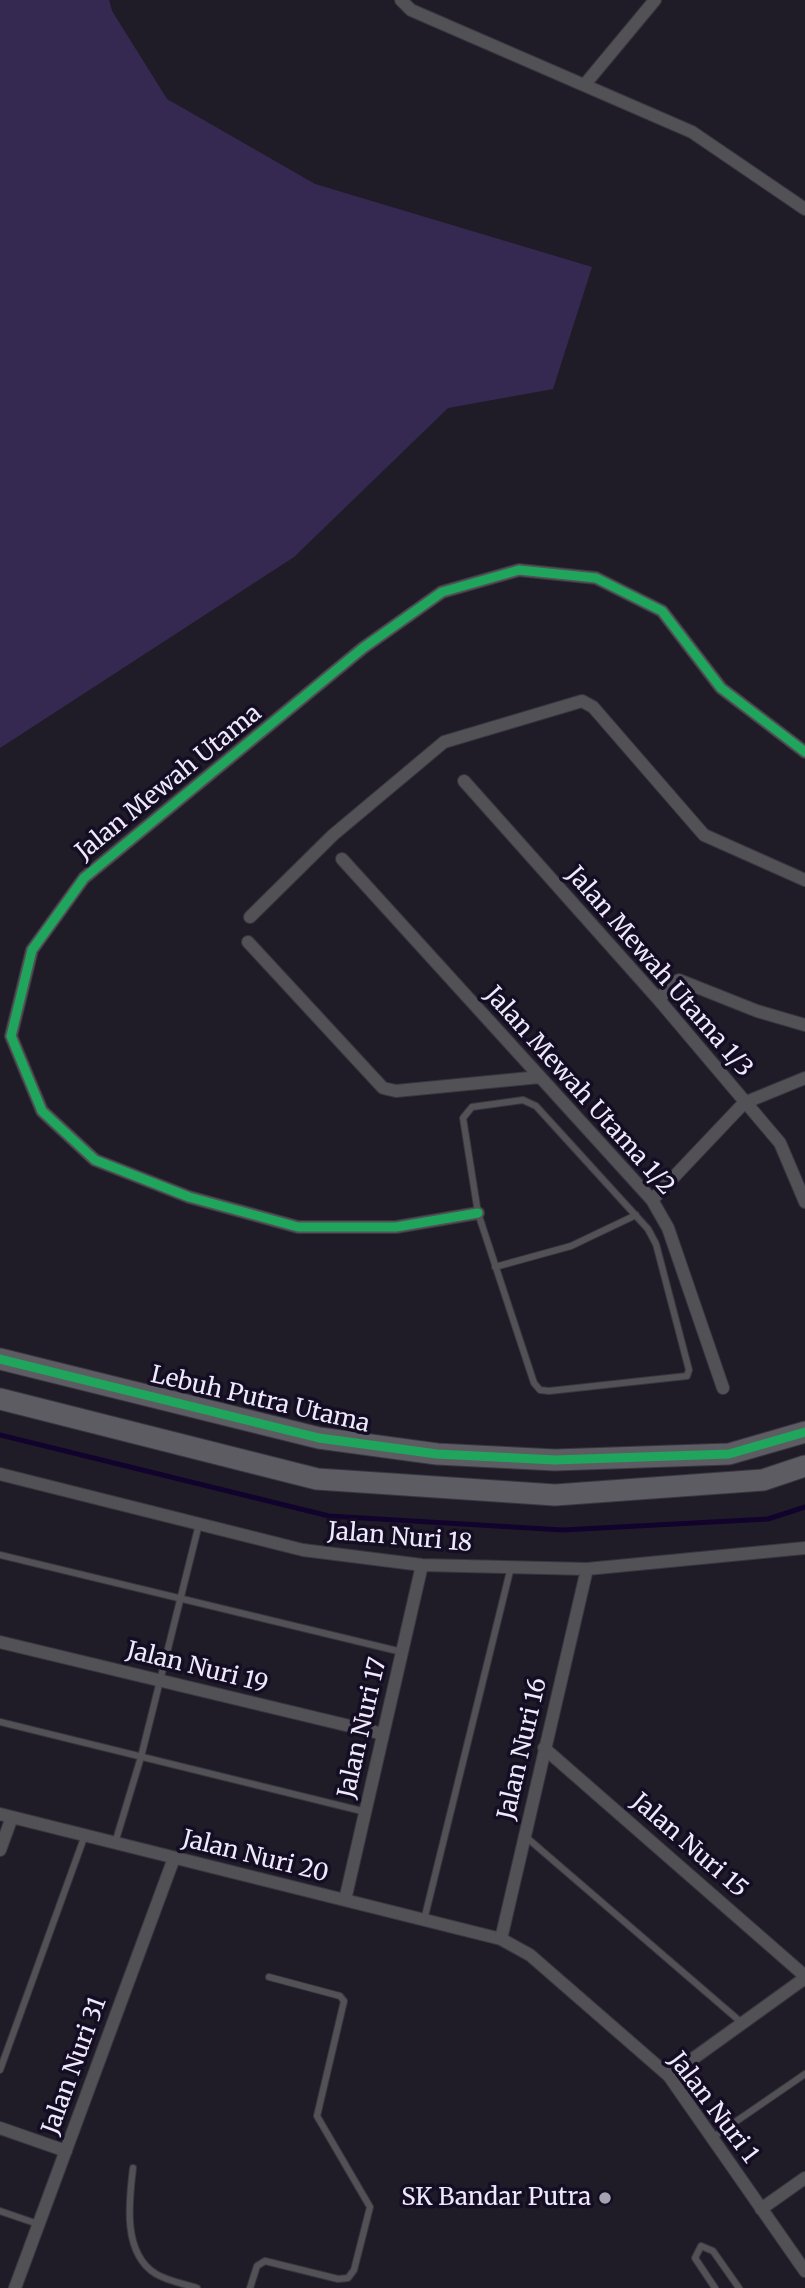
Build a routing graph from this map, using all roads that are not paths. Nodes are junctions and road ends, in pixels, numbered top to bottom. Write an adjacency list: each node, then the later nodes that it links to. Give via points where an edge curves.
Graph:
1 (401, 0): 3 (street, via 411,10)
2 (655, 0): 3 (street)
3 (586, 83): 4 (street, via 692,132)
4 (805, 209)
5 (805, 752): 13 (street, Jalan Mewah Utama, via 721,688 662,611 596,578 519,570 442,592 363,648 84,878 32,950)
6 (464, 781): 11 (street, Jalan Mewah Utama 1/3)
7 (342, 859): 14 (street, Jalan Mewah Utama 1/2)
8 (805, 880): 9 (street, via 704,835 593,707 582,701 444,742 333,835)
9 (250, 917)
10 (248, 942): 14 (street, via 383,1088 396,1091)
11 (659, 999): 12 (street, via 679,981); 16 (street, Jalan Mewah Utama 1/3)
12 (805, 1025)
13 (6, 1037): 19 (street, Jalan Mewah Utama, via 42,1111 95,1160 189,1197 298,1227 396,1227)
14 (540, 1076): 17 (street, Jalan Mewah Utama 1/2)
15 (805, 1078): 16 (street)
16 (744, 1102): 17 (street); 18 (street, Jalan Mewah Utama 1/3, via 780,1143)
17 (652, 1200): 23 (street, Jalan Mewah Utama 1/2, via 668,1228)
18 (805, 1202)
19 (478, 1213): 20 (lane, via 465,1112 523,1100 536,1106); 21 (lane)
20 (636, 1215): 21 (lane, via 571,1246); 21 (lane, via 656,1244 689,1370 687,1377 679,1380 540,1390)
21 (495, 1267)
22 (0, 1359): 25 (main road, Lebuh Putra Utama, via 319,1438 437,1454 555,1460 729,1454)
23 (723, 1388)
24 (0, 1399): 26 (main road, via 317,1479 555,1495 763,1480)
25 (805, 1432)
26 (805, 1466)
27 (0, 1474): 28 (street, Jalan Nuri 18)
28 (199, 1524): 31 (street, Jalan Nuri 18, via 303,1550); 34 (lane)
29 (805, 1548): 33 (street, Jalan Nuri 18)
30 (0, 1555): 34 (lane)
31 (422, 1565): 32 (street, Jalan Nuri 18); 36 (street, Jalan Nuri 17)
32 (511, 1567): 33 (street, Jalan Nuri 18); 50 (lane)
33 (587, 1569): 40 (street, Jalan Nuri 16)
34 (181, 1599): 36 (lane); 37 (lane)
35 (0, 1642): 37 (street, Jalan Nuri 19)
36 (402, 1652): 39 (street, Jalan Nuri 17)
37 (161, 1681): 39 (street, Jalan Nuri 19); 41 (lane)
38 (0, 1722): 41 (lane)
39 (383, 1734): 42 (street, Jalan Nuri 17)
40 (544, 1748): 45 (street, Jalan Nuri 16); 53 (street, Jalan Nuri 15)
41 (141, 1757): 42 (lane); 46 (lane)
42 (366, 1812): 49 (street, Jalan Nuri 17)
43 (6, 1816): 44 (street, Jalan Nuri 20); 47 (street)
44 (85, 1835): 46 (street, Jalan Nuri 20); 55 (lane)
45 (524, 1835): 51 (street, Jalan Nuri 16); 54 (lane)
46 (115, 1843): 48 (street, Jalan Nuri 20)
47 (0, 1850)
48 (174, 1858): 49 (street, Jalan Nuri 20); 60 (street, Jalan Nuri 31)
49 (345, 1900): 50 (street, Jalan Nuri 20)
50 (424, 1920): 51 (street, Jalan Nuri 20)
51 (501, 1939): 57 (street, Jalan Nuri 1, via 530,1955)
52 (269, 1977): 69 (lane, via 340,1996 344,2001 317,2116 370,2207 348,2278 265,2261 257,2266)
53 (805, 1977): 54 (street)
54 (741, 2023): 57 (street)
55 (0, 2070)
56 (805, 2074): 59 (lane)
57 (669, 2076): 59 (street, Jalan Nuri 1)
58 (0, 2128): 60 (street)
59 (712, 2138): 63 (street, Jalan Nuri 1)
60 (65, 2151): 65 (street, Jalan Nuri 31)
61 (133, 2168): 68 (lane, via 129,2219 146,2265 158,2276)
62 (805, 2178): 63 (street)
63 (761, 2209): 66 (street, Jalan Nuri 1)
64 (0, 2211): 65 (lane)
65 (38, 2224): 67 (street, Jalan Nuri 31)
66 (805, 2271)
67 (15, 2288)
68 (197, 2288)
69 (250, 2288)
70 (715, 2288): 71 (lane, via 695,2258 701,2246 713,2251)
71 (739, 2288)

